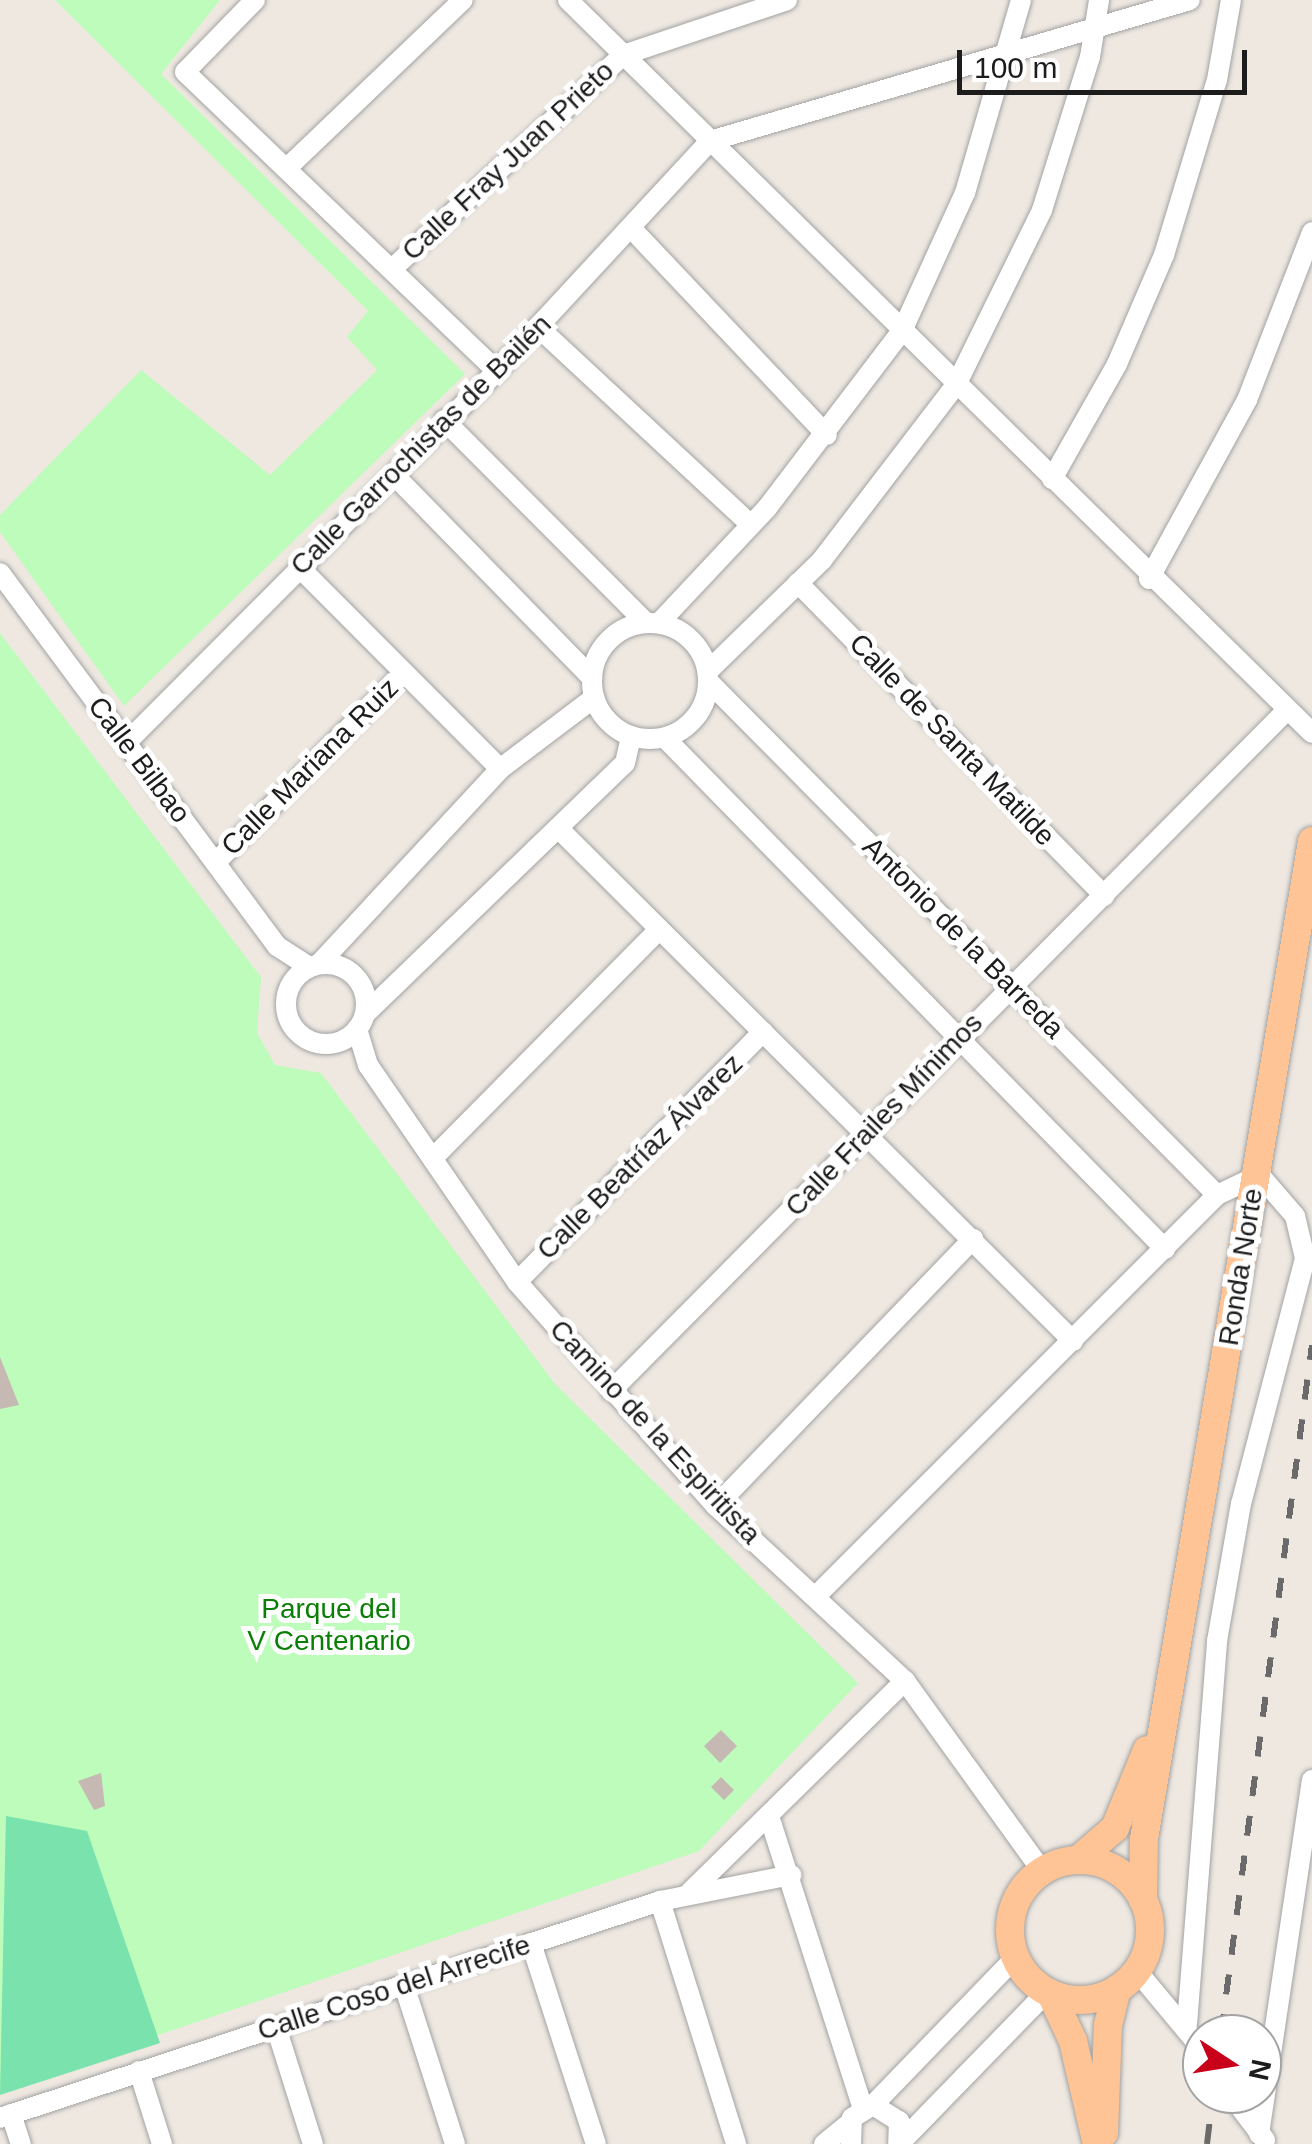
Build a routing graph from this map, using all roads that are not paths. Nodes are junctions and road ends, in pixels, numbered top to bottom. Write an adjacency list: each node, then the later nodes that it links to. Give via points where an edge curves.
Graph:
1 (255, 0): 13 (street, via 185,72)
2 (463, 0): 13 (street)
3 (568, 0): 11 (street)
4 (787, 0): 11 (street)
5 (1021, 0): 10 (street)
6 (1099, 0): 9 (street)
7 (1190, 0): 9 (street)
8 (1231, 0): 24 (street, via 1203,134 1164,255 1117,364)
9 (1096, 25): 10 (street); 20 (street, via 1042,210)
10 (1008, 53): 12 (street); 18 (street, via 965,192)
11 (624, 55): 12 (street); 16 (street, Calle Fray Juan Prieto)
12 (710, 141): 14 (street, Calle Garrochistas de Bailén); 18 (street)
13 (287, 168): 16 (street)
14 (632, 228): 17 (street, Calle Garrochistas de Bailén); 22 (street)
15 (1312, 232): 28 (street, via 1246,400)
16 (393, 268): 19 (street)
17 (538, 327): 19 (street, Calle Garrochistas de Bailén); 25 (street)
18 (902, 331): 20 (street); 22 (street)
19 (497, 370): 21 (street, Calle Garrochistas de Bailén)
20 (956, 385): 24 (street); 29 (street)
21 (444, 420): 23 (street, Calle Garrochistas de Bailén); 30 (street)
22 (827, 435): 25 (street)
23 (394, 476): 26 (street, Calle Garrochistas de Bailén); 33 (street)
24 (1052, 480): 28 (street)
25 (749, 524): 30 (street)
26 (299, 567): 31 (street); 38 (street, Calle Garrochistas de Bailén)
27 (0, 573): 38 (street, Calle Bilbao)
28 (1149, 580): 34 (street)
29 (798, 583): 32 (street); 43 (street, Calle de Santa Matilde)
30 (652, 623): 32 (street, via 691,639); 33 (street, via 603,647)
31 (404, 673): 39 (street); 42 (street, Calle Mariana Ruiz)
32 (708, 677): 37 (street, via 696,718); 47 (street, Antonio de la Barreda)
33 (593, 688): 36 (street); 39 (street)
34 (1284, 712): 35 (street); 43 (street, Calle Frailes Mínimos)
35 (1312, 733)
36 (631, 736): 37 (street); 40 (street, via 624,763)
37 (665, 738): 51 (street)
38 (126, 743): 42 (street, Calle Bilbao)
39 (500, 769): 46 (street)
40 (558, 828): 44 (street); 49 (street)
41 (1312, 842): 54 (main road, Ronda Norte)
42 (216, 862): 45 (street, Calle Bilbao)
43 (1105, 896): 47 (street, Calle Frailes Mínimos)
44 (660, 929): 50 (street); 53 (street)
45 (278, 946): 46 (street, Calle Bilbao); 48 (street, Calle Bilbao)
46 (314, 966): 48 (street); 49 (street, via 358,980)
47 (1010, 985): 51 (street, Calle Frailes Mínimos); 55 (street, Antonio de la Barreda)
48 (288, 992): 49 (street, via 296,1031 317,1043)
49 (353, 1028): 53 (street, Camino de la Espiritista, via 368,1065)
50 (763, 1032): 52 (street); 58 (street, Calle Beatríaz Álvarez)
51 (957, 1037): 52 (street, Calle Frailes Mínimos); 57 (street)
52 (863, 1133): 56 (street); 60 (street, Calle Frailes Mínimos)
53 (432, 1158): 58 (street, Camino de la Espiritista)
54 (1256, 1174): 55 (street); 64 (main road, Ronda Norte); 78 (street, via 1295,1216 1305,1258 1241,1504 1217,1641)
55 (1217, 1195): 57 (street)
56 (972, 1239): 59 (street); 61 (street)
57 (1165, 1250): 59 (street)
58 (516, 1282): 60 (street, Camino de la Espiritista)
59 (1073, 1341): 62 (street)
60 (611, 1391): 61 (street, Camino de la Espiritista)
61 (716, 1506): 62 (street, Camino de la Espiritista)
62 (816, 1596): 63 (street, Camino de la Espiritista)
63 (905, 1680): 66 (street); 68 (street, Camino de la Espiritista)
64 (1168, 1692): 67 (main road, Ronda Norte, via 1114,1828); 71 (main road, Ronda Norte, via 1144,1839)
65 (1312, 1780): 85 (street)
66 (769, 1816): 69 (street); 70 (street)
67 (1078, 1860): 68 (main road, Ronda Norte); 71 (main road, via 1117,1870)
68 (1042, 1871): 74 (main road, via 1011,1919)
69 (792, 1875): 70 (street, Calle Coso del Arrecife); 84 (street)
70 (690, 1892): 72 (street, Calle Coso del Arrecife)
71 (1144, 1900): 75 (main road, Ronda Norte, via 1150,1936)
72 (660, 1901): 73 (street, Calle Coso del Arrecife); 91 (street)
73 (531, 1943): 76 (street, Calle Coso del Arrecife); 90 (street)
74 (1016, 1958): 77 (main road, Ronda Norte); 84 (street)
75 (1127, 1980): 77 (main road, via 1096,1998); 79 (street); 94 (main road, Ronda Norte, via 1108,2025)
76 (404, 1985): 80 (street, Calle Coso del Arrecife); 89 (street)
77 (1049, 1993): 93 (street); 94 (main road, Ronda Norte, via 1072,2042)
78 (1187, 2014)
79 (1182, 2021)
80 (276, 2027): 81 (street, Calle Coso del Arrecife); 88 (street)
81 (139, 2071): 83 (street, Calle Coso del Arrecife); 87 (street)
82 (1245, 2114): 85 (street)
83 (6, 2116): 86 (street)
84 (859, 2120): 92 (street); 93 (street, via 899,2122)
85 (1264, 2139)
86 (21, 2144)
87 (162, 2144)
88 (313, 2144)
89 (455, 2144)
90 (596, 2144)
91 (736, 2144)
92 (824, 2144)
93 (898, 2144)
94 (1100, 2144)

